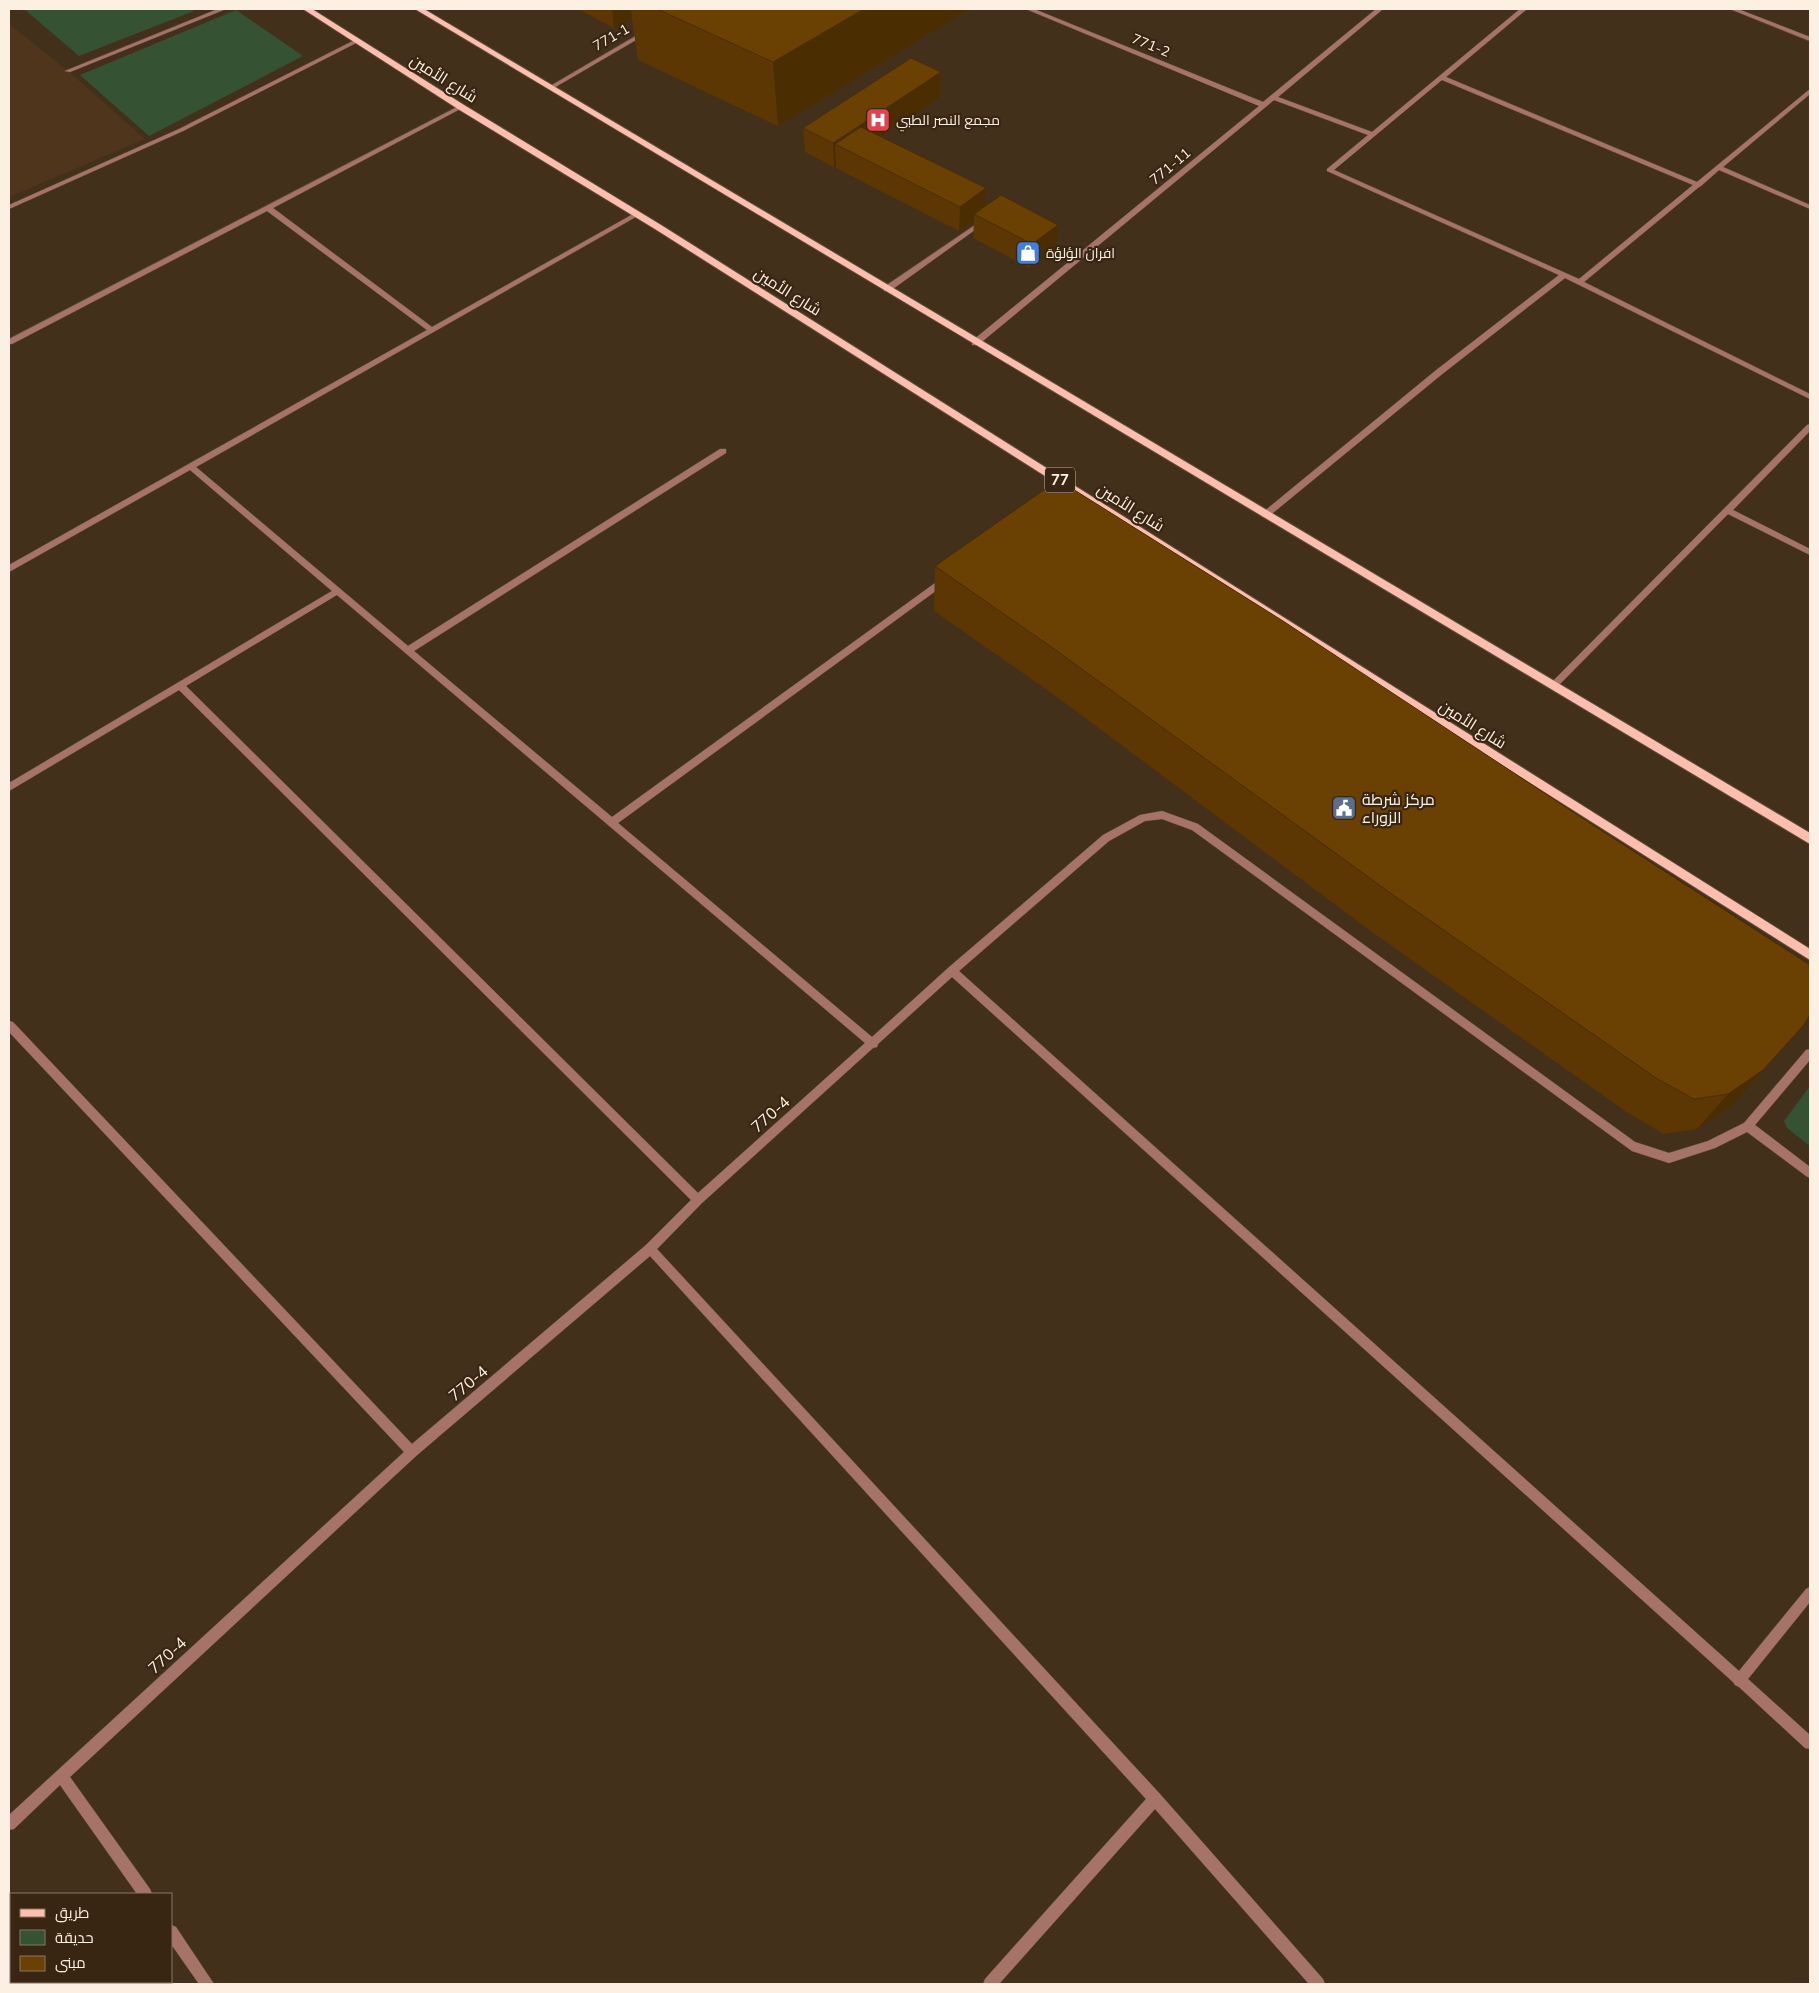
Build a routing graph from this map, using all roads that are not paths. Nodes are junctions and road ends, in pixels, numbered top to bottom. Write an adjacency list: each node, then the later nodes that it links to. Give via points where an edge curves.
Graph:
1 (223, 9): 11 (street)
2 (307, 9): 10 (main road, شارع الأمين / 77)
3 (419, 9): 13 (main road)
4 (1029, 9): 16 (street, 771-2)
5 (1380, 9): 15 (street, 771-11)
6 (1524, 9): 12 (street)
7 (1733, 9): 9 (street)
8 (652, 28): 13 (street, 771-1)
9 (1810, 39)
10 (357, 41): 17 (main road, شارع الأمين / 77); 21 (street, via 181,130)
11 (68, 71)
12 (1441, 77): 18 (street); 20 (street)
13 (550, 88): 28 (main road)
14 (1810, 91): 19 (street)
15 (1273, 97): 16 (street, 771-11); 18 (street)
16 (1263, 105): 31 (street, 771-11)
17 (461, 107): 22 (street); 24 (main road, شارع الأمين / 77)
18 (1372, 134): 26 (street, via 1329,170)
19 (1720, 168): 20 (street); 23 (street)
20 (1699, 185): 27 (street)
21 (9, 207)
22 (268, 207): 29 (street); 30 (street)
23 (1810, 207)
24 (637, 214): 29 (street); 48 (main road, شارع الأمين / 77, via 1068,491)
25 (995, 214): 28 (street)
26 (1564, 275): 27 (street); 37 (street)
27 (1579, 283): 32 (street)
28 (887, 289): 31 (main road)
29 (432, 330): 35 (street)
30 (9, 342)
31 (976, 342): 37 (main road)
32 (1810, 397)
33 (1810, 427): 36 (street)
34 (723, 451): 42 (street)
35 (191, 467): 39 (street); 41 (street)
36 (1728, 511): 38 (street); 44 (street)
37 (1265, 515): 44 (main road)
38 (1810, 552)
39 (9, 570)
40 (951, 576): 46 (street)
41 (338, 591): 42 (street); 43 (street)
42 (408, 650): 46 (street)
43 (179, 685): 45 (street); 55 (street)
44 (1553, 686): 47 (main road)
45 (9, 787)
46 (612, 822): 51 (street)
47 (1810, 839)
48 (1810, 955)
49 (952, 971): 51 (street, 770-4); 53 (street, 770-4, via 1106,838 1144,818 1162,815 1195,827 1632,1146 1669,1158 1712,1144); 59 (street)
50 (9, 1025): 57 (street)
51 (873, 1044): 55 (street, 770-4)
52 (1810, 1053): 53 (street)
53 (1748, 1126): 54 (street)
54 (1810, 1173)
55 (698, 1200): 56 (street, 770-4)
56 (650, 1249): 57 (street, 770-4); 62 (street)
57 (412, 1452): 61 (street, 770-4)
58 (1810, 1594): 59 (street)
59 (1739, 1681): 60 (street)
60 (1810, 1742)
61 (61, 1774): 63 (street, 770-4); 64 (street)
62 (1155, 1799): 67 (street); 68 (street)
63 (9, 1824)
64 (144, 1893)
65 (172, 1933): 66 (street)
66 (208, 1984)
67 (990, 1984)
68 (1318, 1984)

